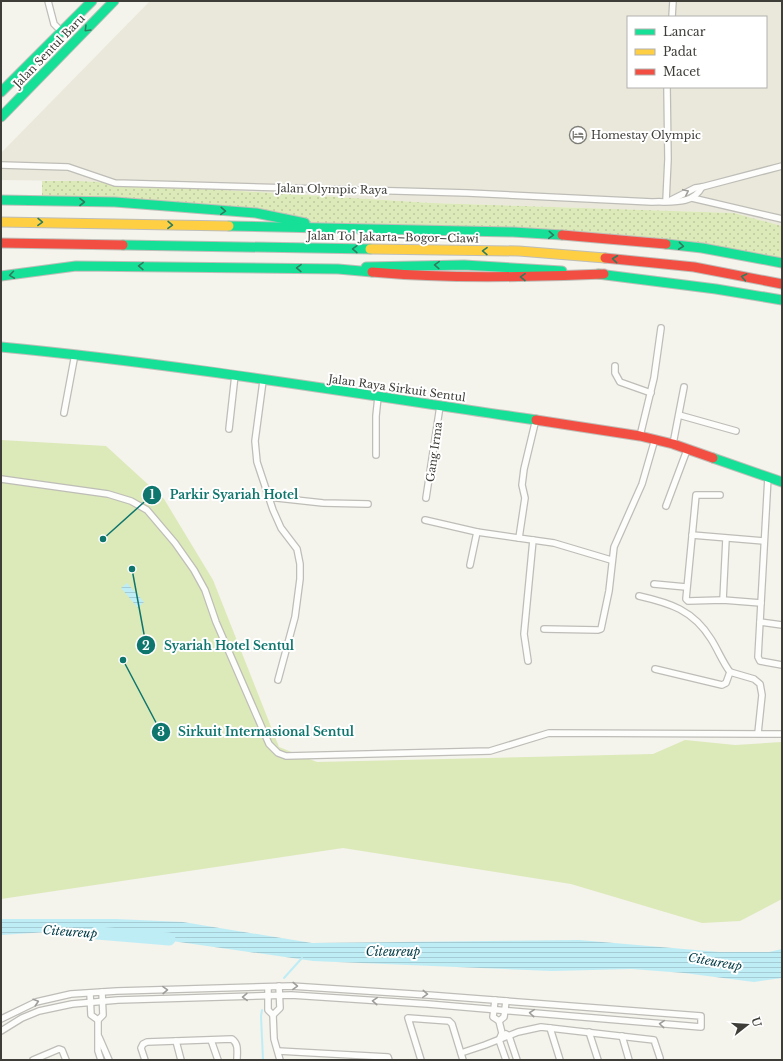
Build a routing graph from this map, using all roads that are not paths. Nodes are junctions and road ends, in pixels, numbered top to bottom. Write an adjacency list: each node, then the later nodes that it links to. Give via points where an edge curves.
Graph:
1 (48, 1): 6 (street, via 54,24)
2 (92, 1): 6 (main road, Jalan Sentul Baru)
3 (114, 1): 9 (main road, Jalan Sentul Baru, one-way to 9)
4 (673, 1): 5 (street)
5 (672, 16)
6 (62, 32): 8 (main road, Jalan Sentul Baru)
7 (667, 88): 15 (street)
8 (1, 92)
9 (1, 117)
10 (1, 165): 15 (street, Jalan Olympic Raya, via 68,167 115,183)
11 (782, 166): 12 (street, Jalan Olympic Raya)
12 (702, 187): 13 (street, via 699,194); 15 (street, Jalan Olympic Raya, one-way to 12)
13 (692, 198): 15 (street, Jalan Olympic Raya, via 679,202); 16 (street)
14 (1, 200): 18 (main road, one-way to 18, via 114,202 256,213)
15 (668, 201)
16 (782, 219)
17 (1, 222): 18 (main road, Jalan Tol Jakarta–Bogor–Ciawi, one-way to 18)
18 (331, 229): 20 (main road, Jalan Tol Jakarta–Bogor–Ciawi, one-way to 20, via 512,232 609,238 702,248)
19 (1, 243): 22 (main road, Jalan Tol Jakarta–Bogor–Ciawi, one-way to 19, via 694,267 519,251)
20 (782, 264)
21 (1, 276): 23 (main road, one-way to 21, via 604,274 532,277 403,275 338,269 76,266)
22 (782, 284)
23 (782, 300)
24 (661, 328): 31 (street)
25 (1, 346): 26 (main road, Jalan Raya Sirkuit Sentul)
26 (76, 354): 28 (main road, Jalan Raya Sirkuit Sentul); 34 (street)
27 (615, 366): 31 (street, via 620,382)
28 (235, 375): 29 (main road, Jalan Raya Sirkuit Sentul); 37 (street)
29 (263, 380): 32 (main road, Jalan Raya Sirkuit Sentul); 48 (street, via 255,451)
30 (684, 387): 35 (street)
31 (651, 393): 39 (street)
32 (378, 398): 33 (main road, Jalan Raya Sirkuit Sentul); 43 (street)
33 (440, 406): 36 (main road, Jalan Raya Sirkuit Sentul); 49 (street, Gang Irma)
34 (64, 412)
35 (679, 415): 38 (street); 41 (street)
36 (536, 419): 39 (main road, Jalan Raya Sirkuit Sentul); 55 (street, via 524,468 522,485 525,498)
37 (229, 429)
38 (736, 430)
39 (640, 436): 40 (main road, Jalan Raya Sirkuit Sentul)
40 (655, 439): 41 (main road, Jalan Raya Sirkuit Sentul); 59 (street, via 642,484 622,526)
41 (673, 444): 42 (main road, Jalan Raya Sirkuit Sentul)
42 (687, 450): 44 (main road, Jalan Raya Sirkuit Sentul); 51 (street)
43 (376, 455)
44 (768, 477): 46 (main road, Jalan Raya Sirkuit Sentul); 58 (street)
45 (1, 479): 74 (street, via 108,494 131,501 147,510 175,543 205,590 268,744 278,754 286,756 490,751 549,733)
46 (782, 482)
47 (720, 495): 54 (street, via 696,495)
48 (268, 497): 50 (street, via 324,503); 73 (street, via 281,528 296,548 300,564 295,618)
49 (426, 498)
50 (368, 504)
51 (666, 506)
52 (425, 520): 53 (street)
53 (478, 532): 55 (street); 60 (street)
54 (692, 535): 56 (street); 62 (street)
55 (519, 538): 57 (street)
56 (726, 539): 58 (street); 64 (street)
57 (533, 540): 59 (street, via 554,543); 69 (street, via 524,634)
58 (764, 542): 65 (street)
59 (611, 560): 68 (street, via 609,591 601,629)
60 (470, 565)
61 (654, 584): 62 (street)
62 (686, 587): 64 (street, via 688,601)
63 (639, 596): 72 (street, via 673,604 690,615 711,639)
64 (723, 600): 65 (street)
65 (761, 603): 66 (street)
66 (760, 622): 67 (street); 70 (street, via 759,660)
67 (782, 625)
68 (544, 630)
69 (528, 661)
70 (782, 665)
71 (655, 668): 72 (street, via 722,685 726,683)
72 (730, 672): 74 (street, via 754,679 760,684 762,695)
73 (278, 680)
74 (758, 733): 75 (street)
75 (782, 734)
76 (279, 986): 77 (street); 81 (street); 82 (street, one-way to 82)
77 (268, 987): 78 (street, one-way to 77); 80 (street)
78 (102, 992): 79 (street); 85 (street)
79 (90, 993): 84 (street); 89 (street, one-way to 79, via 36,1002)
80 (268, 996): 81 (street); 85 (street, one-way to 85); 88 (street, via 268,1010)
81 (280, 996): 86 (street, one-way to 81); 88 (street, via 280,1008)
82 (495, 1000): 83 (street); 86 (street)
83 (506, 1001): 87 (street); 87 (street, one-way to 87, via 701,1016 701,1027)
84 (91, 1002): 85 (street); 90 (street, via 91,1015); 93 (street, via 39,1011)
85 (103, 1002): 90 (street, via 104,1015)
86 (494, 1010): 87 (street); 91 (street, via 493,1017)
87 (505, 1011): 91 (street, via 504,1017)
88 (273, 1015): 102 (street, via 274,1039)
89 (1, 1019)
90 (98, 1020): 98 (street)
91 (499, 1021): 95 (street)
92 (550, 1028): 94 (street); 96 (street, via 530,1028); 122 (street)
93 (1, 1031)
94 (589, 1032): 97 (street); 123 (street)
95 (502, 1033): 96 (street); 100 (street)
96 (509, 1036): 100 (street); 121 (street)
97 (622, 1036): 106 (street, via 654,1040); 124 (street)
98 (99, 1037): 109 (street, via 98,1050); 110 (street)
99 (211, 1040): 101 (street); 113 (street); 114 (street, via 236,1041)
100 (499, 1040): 103 (street); 120 (street)
101 (176, 1041): 111 (street, via 143,1044 141,1048); 112 (street)
102 (278, 1051): 104 (street); 115 (street)
103 (461, 1052): 118 (street, via 449,1021 408,1018); 119 (street)
104 (316, 1053): 105 (street); 116 (street)
105 (353, 1057): 117 (street, via 388,1057)
106 (660, 1058)
107 (33, 1060): 108 (street, via 59,1049)
108 (66, 1060)
109 (101, 1060)
110 (109, 1060)
111 (145, 1060)
112 (182, 1060)
113 (218, 1060)
114 (237, 1060)
115 (280, 1060)
116 (318, 1060)
117 (389, 1060)
118 (421, 1060)
119 (463, 1060)
120 (506, 1060)
121 (517, 1060)
122 (560, 1060)
123 (598, 1060)
124 (629, 1060)

